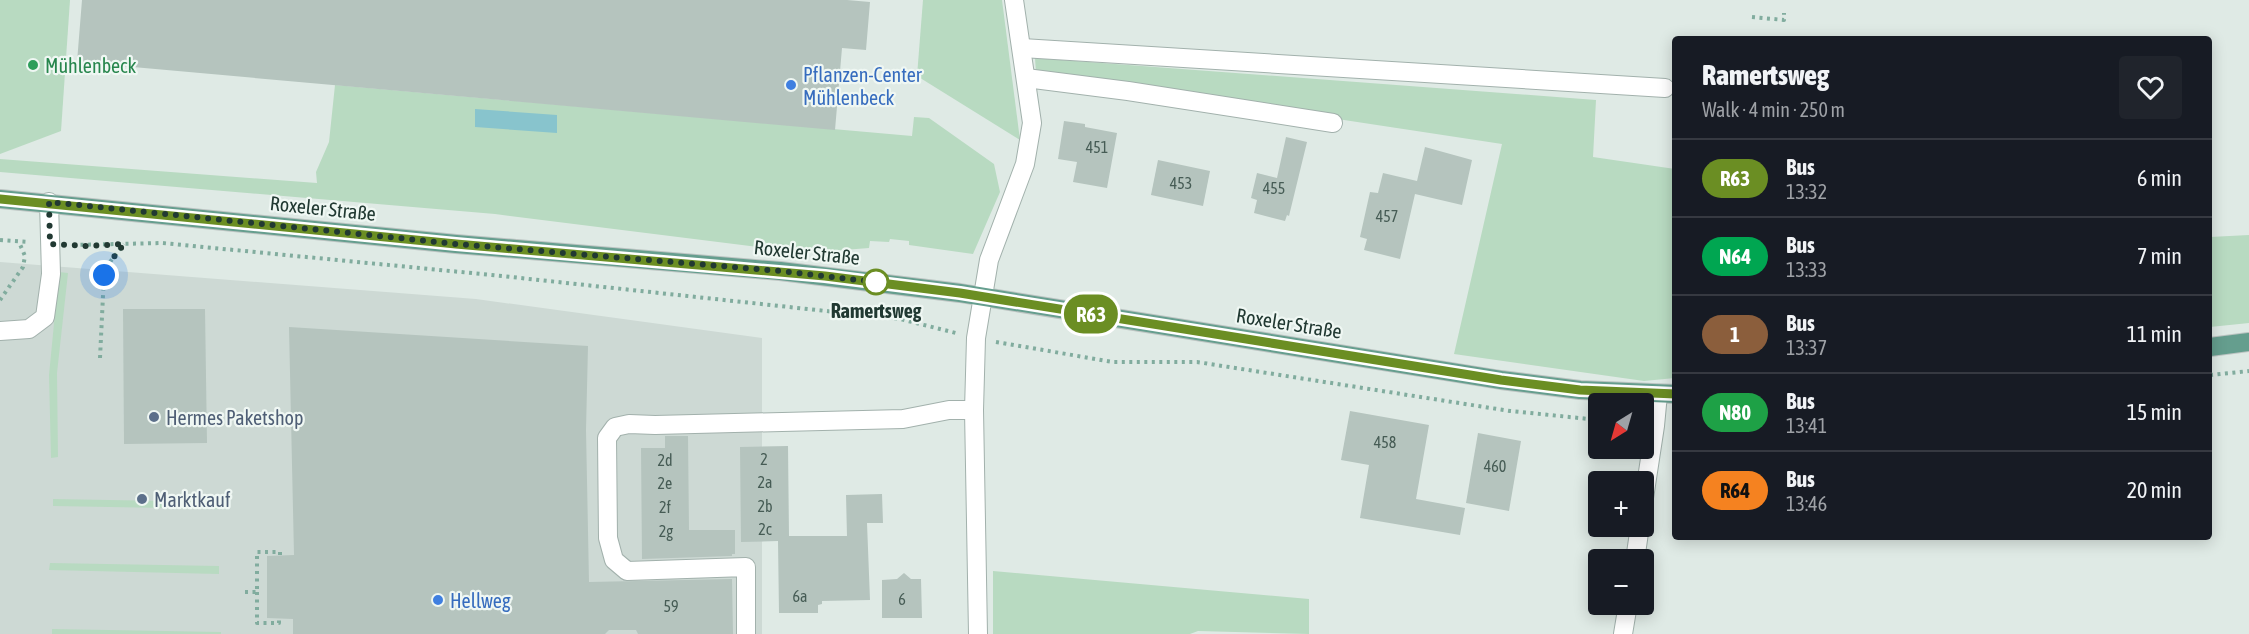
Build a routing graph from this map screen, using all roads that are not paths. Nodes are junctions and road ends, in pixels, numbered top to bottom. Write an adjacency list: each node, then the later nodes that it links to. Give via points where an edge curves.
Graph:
1 (1014, 0): 2 (street)
2 (1022, 48): 3 (street); 4 (street)
3 (1026, 78): 5 (street); 8 (street, via 1032,123 1025,164 989,260)
4 (1665, 88)
5 (1333, 123)
6 (0, 199): 7 (main road, Roxeler Straße)
7 (49, 202): 8 (main road, Roxeler Straße, via 444,243 780,271); 9 (street, via 51,274 45,317 29,328)
8 (983, 296): 12 (main road, Roxeler Straße, via 1501,380 1580,390); 13 (street, via 976,338)
9 (0, 331)
10 (2249, 342): 11 (main road)
11 (2212, 347)
12 (1666, 394): 14 (street, via 1655,426)
13 (974, 410): 16 (street, via 949,410 903,419 615,427 607,438 608,538 614,560 627,571 746,567); 17 (street)
14 (1648, 471)
15 (1626, 615): 18 (street)
16 (746, 634)
17 (978, 634)
18 (1623, 634)

